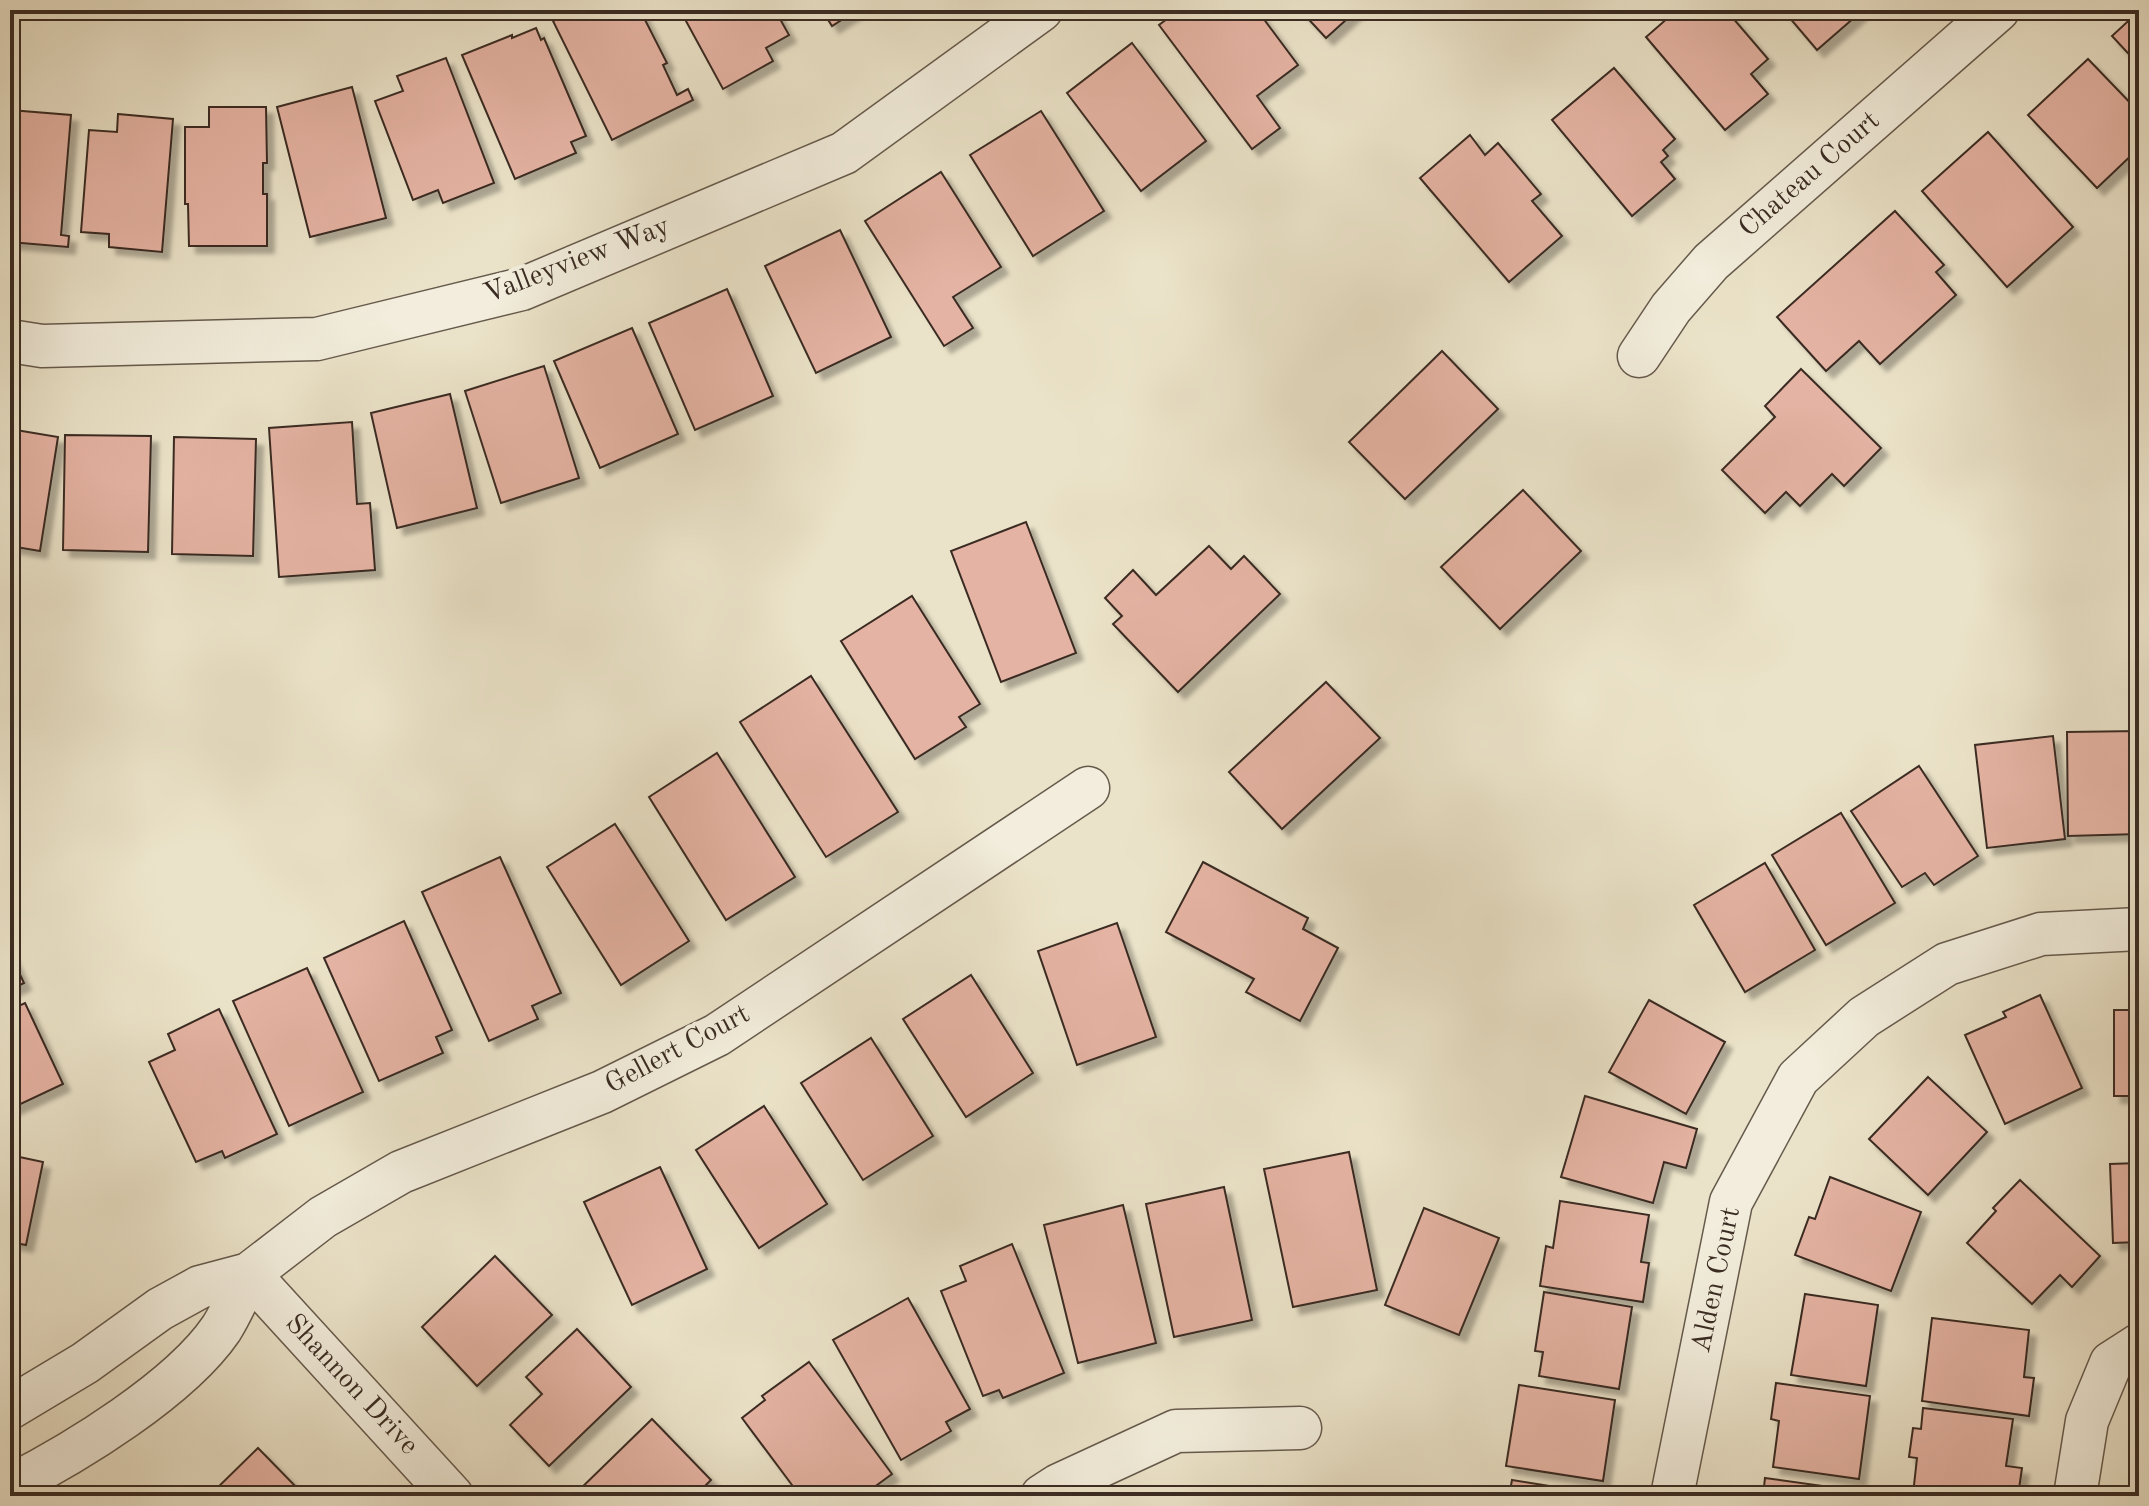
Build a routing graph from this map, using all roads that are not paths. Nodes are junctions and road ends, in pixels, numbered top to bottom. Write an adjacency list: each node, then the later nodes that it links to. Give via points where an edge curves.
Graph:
1 (1041, 10): 3 (street, Valleyview Way, via 844,153 522,289 317,339 42,346)
2 (1998, 10): 4 (street, Chateau Court, via 1711,262)
3 (10, 341)
4 (1639, 356)
5 (1088, 788): 7 (street, Gellert Court, via 717,1035 602,1092 401,1172 323,1217)
6 (2139, 929): 14 (street, Alden Court, via 2041,934 1947,964 1864,1017 1798,1078 1731,1202)
7 (249, 1274): 9 (street, via 200,1287 160,1309); 11 (street, via 222,1327 195,1361 130,1413); 12 (street, Shannon Drive)
8 (2139, 1345): 15 (street, via 2111,1363 2087,1421)
9 (10, 1408)
10 (1300, 1428): 13 (street, via 1176,1431)
11 (10, 1486)
12 (452, 1496)
13 (1042, 1496)
14 (1672, 1496)
15 (2075, 1496)

